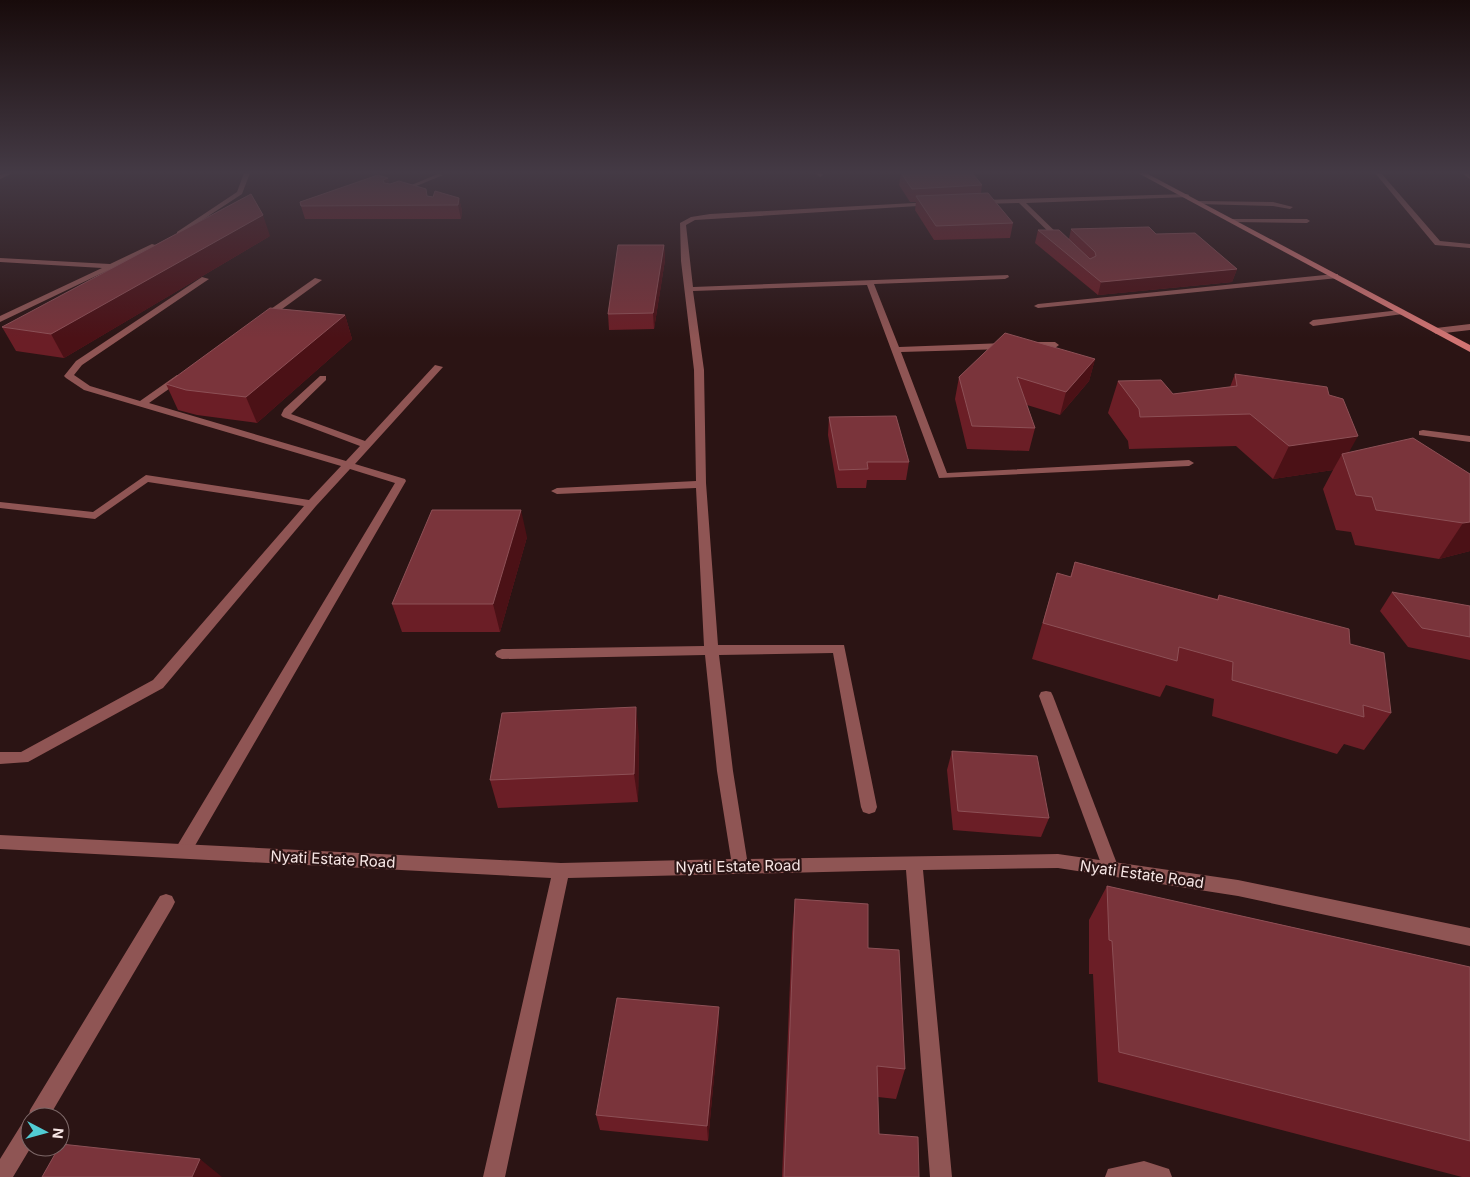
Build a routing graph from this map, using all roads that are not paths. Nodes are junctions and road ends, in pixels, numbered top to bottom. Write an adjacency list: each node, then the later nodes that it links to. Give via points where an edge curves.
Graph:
1 (186, 228): 6 (street)
2 (682, 228): 17 (street)
3 (1047, 228): 9 (street)
4 (1246, 228): 12 (main road)
5 (1425, 228): 8 (street, via 1438,243)
6 (174, 236)
7 (160, 244): 11 (street)
8 (1470, 246)
9 (1067, 248)
10 (0, 260): 11 (street)
11 (112, 267): 20 (street)
12 (1335, 276): 18 (street); 19 (main road)
13 (1005, 277): 16 (street)
14 (205, 279): 31 (street, via 79,363 69,376 87,388)
15 (318, 280): 22 (street)
16 (870, 283): 17 (street); 27 (street)
17 (690, 289): 37 (street, via 699,370)
18 (1038, 306)
19 (1400, 312): 21 (street); 24 (main road)
20 (0, 319)
21 (1313, 323)
22 (254, 325)
23 (1470, 327): 24 (street)
24 (1436, 331): 26 (main road)
25 (1055, 344): 27 (street)
26 (1470, 349)
27 (895, 350): 35 (street, via 943,476)
28 (438, 367): 34 (street)
29 (189, 370): 31 (street)
30 (323, 378): 34 (street, via 286,415)
31 (141, 404): 36 (street)
32 (1423, 433): 33 (street)
33 (1470, 439)
34 (367, 445): 36 (street)
35 (1189, 463)
36 (349, 465): 39 (street); 47 (street, via 401,481)
37 (701, 484): 38 (street); 41 (street)
38 (557, 491)
39 (312, 504): 40 (street, via 146,478 95,516); 44 (street, via 158,684 23,758)
40 (0, 505)
41 (712, 651): 42 (street); 45 (street, via 839,648); 49 (street)
42 (502, 654)
43 (1046, 696): 50 (street)
44 (0, 758)
45 (869, 807)
46 (0, 842): 47 (street, Nyati Estate Road)
47 (183, 851): 51 (street, Nyati Estate Road)
48 (914, 863): 49 (street, Nyati Estate Road); 50 (street, Nyati Estate Road, via 1058,861); 58 (street)
49 (740, 866): 51 (street, Nyati Estate Road)
50 (1111, 869): 53 (street, Nyati Estate Road, via 1238,888)
51 (562, 870): 57 (street)
52 (166, 902): 54 (street)
53 (1470, 937)
54 (43, 1107)
55 (20, 1146): 56 (street)
56 (1, 1177)
57 (494, 1177)
58 (941, 1177)
59 (1116, 1177): 60 (street, via 1144,1172)
60 (1161, 1177)

